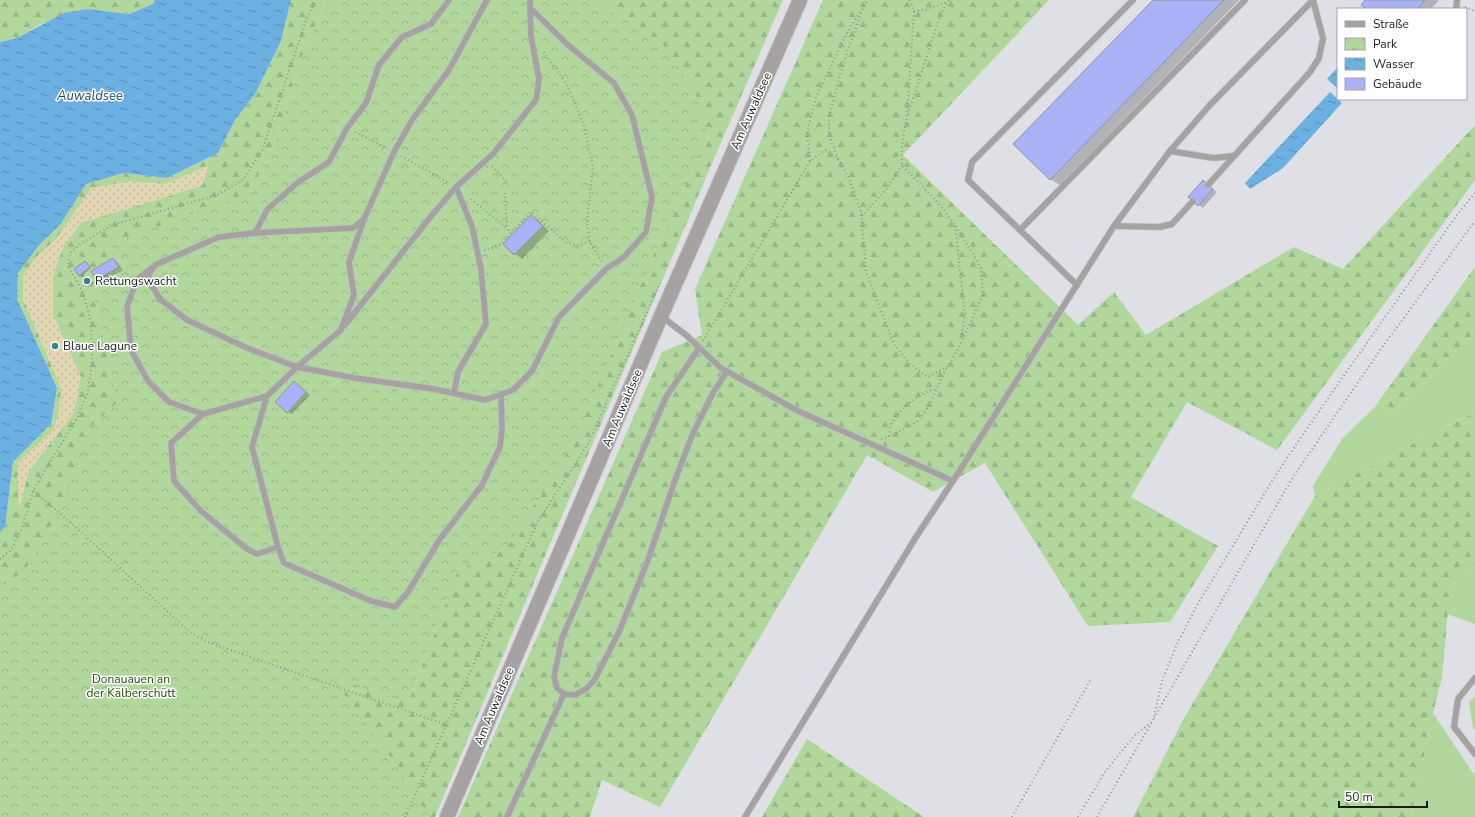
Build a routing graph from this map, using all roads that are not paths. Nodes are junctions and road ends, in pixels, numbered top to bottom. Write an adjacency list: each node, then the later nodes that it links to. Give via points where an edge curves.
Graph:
1 (449, 0): 17 (lane, via 431,24 402,37 379,65 366,103 347,128 329,162 297,183 267,210)
2 (487, 0): 14 (lane, via 448,70 412,120 394,152)
3 (530, 0): 8 (lane)
4 (800, 0): 20 (street, Am Auwaldsee)
5 (1133, 0): 16 (lane, via 972,162 968,180)
6 (1244, 0): 16 (lane)
7 (1313, 0): 9 (lane, via 1209,106); 10 (lane, via 1323,38 1319,58 1310,72)
8 (530, 8): 12 (lane, via 531,36 538,79 536,100 493,154); 26 (lane, via 568,45 614,83 632,115 652,197 646,232 624,258 606,270 559,317 532,371 513,390)
9 (1170, 152): 10 (lane, via 1214,158); 15 (lane)
10 (1233, 156): 11 (lane)
11 (1208, 185)
12 (456, 187): 21 (lane); 25 (lane, via 472,226 481,269 486,324 458,372)
13 (1193, 201): 15 (lane, via 1172,224 1160,227)
14 (364, 219): 17 (lane, via 352,228); 21 (lane, via 348,262 354,295)
15 (1114, 226): 19 (lane)
16 (1020, 230): 19 (lane)
17 (255, 233): 18 (lane, via 220,237)
18 (155, 265): 23 (lane, via 147,278 160,299 187,320 247,348); 28 (lane, via 138,279 126,307 131,350 148,381 170,402)
19 (1077, 285): 29 (lane)
20 (661, 316): 22 (lane); 34 (street, Am Auwaldsee)
21 (341, 330): 23 (lane)
22 (700, 348): 24 (lane); 32 (lane, via 666,397 562,638 554,677 557,688)
23 (297, 367): 25 (lane); 27 (lane)
24 (727, 372): 29 (lane, via 796,410); 32 (lane, via 693,433 648,560 619,632 586,689 575,695)
25 (454, 393): 26 (lane, via 485,400)
26 (500, 394): 30 (lane, via 500,447 482,485 440,539 408,592 395,607 371,601 284,563)
27 (267, 396): 28 (lane); 30 (lane, via 252,447)
28 (203, 414): 30 (lane, via 171,443 174,481 201,511 247,549 258,554)
29 (953, 480): 36 (lane)
30 (278, 547)
31 (1475, 678): 33 (lane, via 1458,699 1454,727)
32 (564, 694): 35 (lane)
33 (1475, 754)
34 (447, 817)
35 (507, 817)
36 (745, 817)

